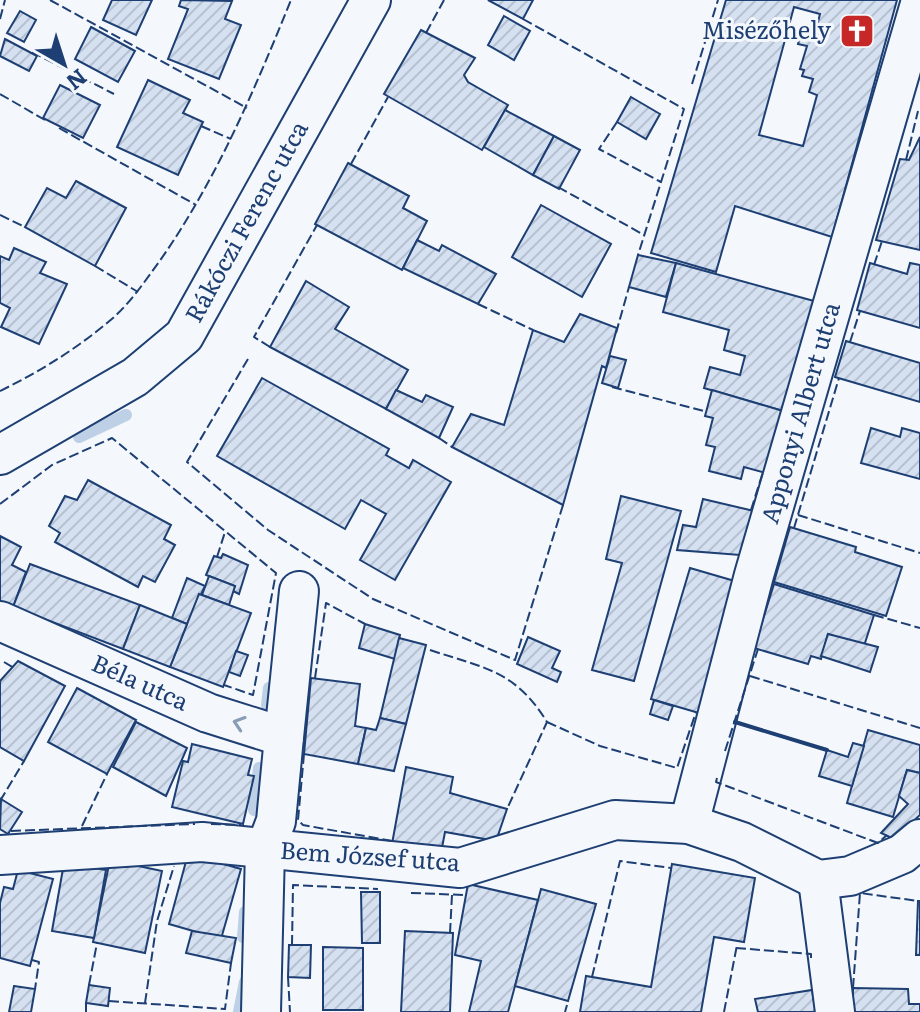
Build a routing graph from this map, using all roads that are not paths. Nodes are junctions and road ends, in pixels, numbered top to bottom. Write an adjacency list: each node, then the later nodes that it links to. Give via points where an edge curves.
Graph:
1 (371, 0): 3 (street, Rákóczi Ferenc utca, via 184,336 135,377)
2 (920, 4): 7 (street, Apponyi Albert utca, via 754,575)
3 (0, 455)
4 (299, 591): 6 (street)
5 (0, 621): 6 (street, Béla utca, one-way to 5, via 208,713)
6 (284, 737): 9 (street, via 276,821)
7 (689, 824): 9 (street, Bem József utca, via 615,820 460,868); 11 (street, Bem József utca, via 742,842)
8 (920, 839): 11 (street, via 902,854 850,876)
9 (265, 850): 10 (street, Bem József utca, via 202,842); 12 (street)
10 (0, 855)
11 (818, 880): 13 (street)
12 (261, 1012)
13 (835, 1012)

